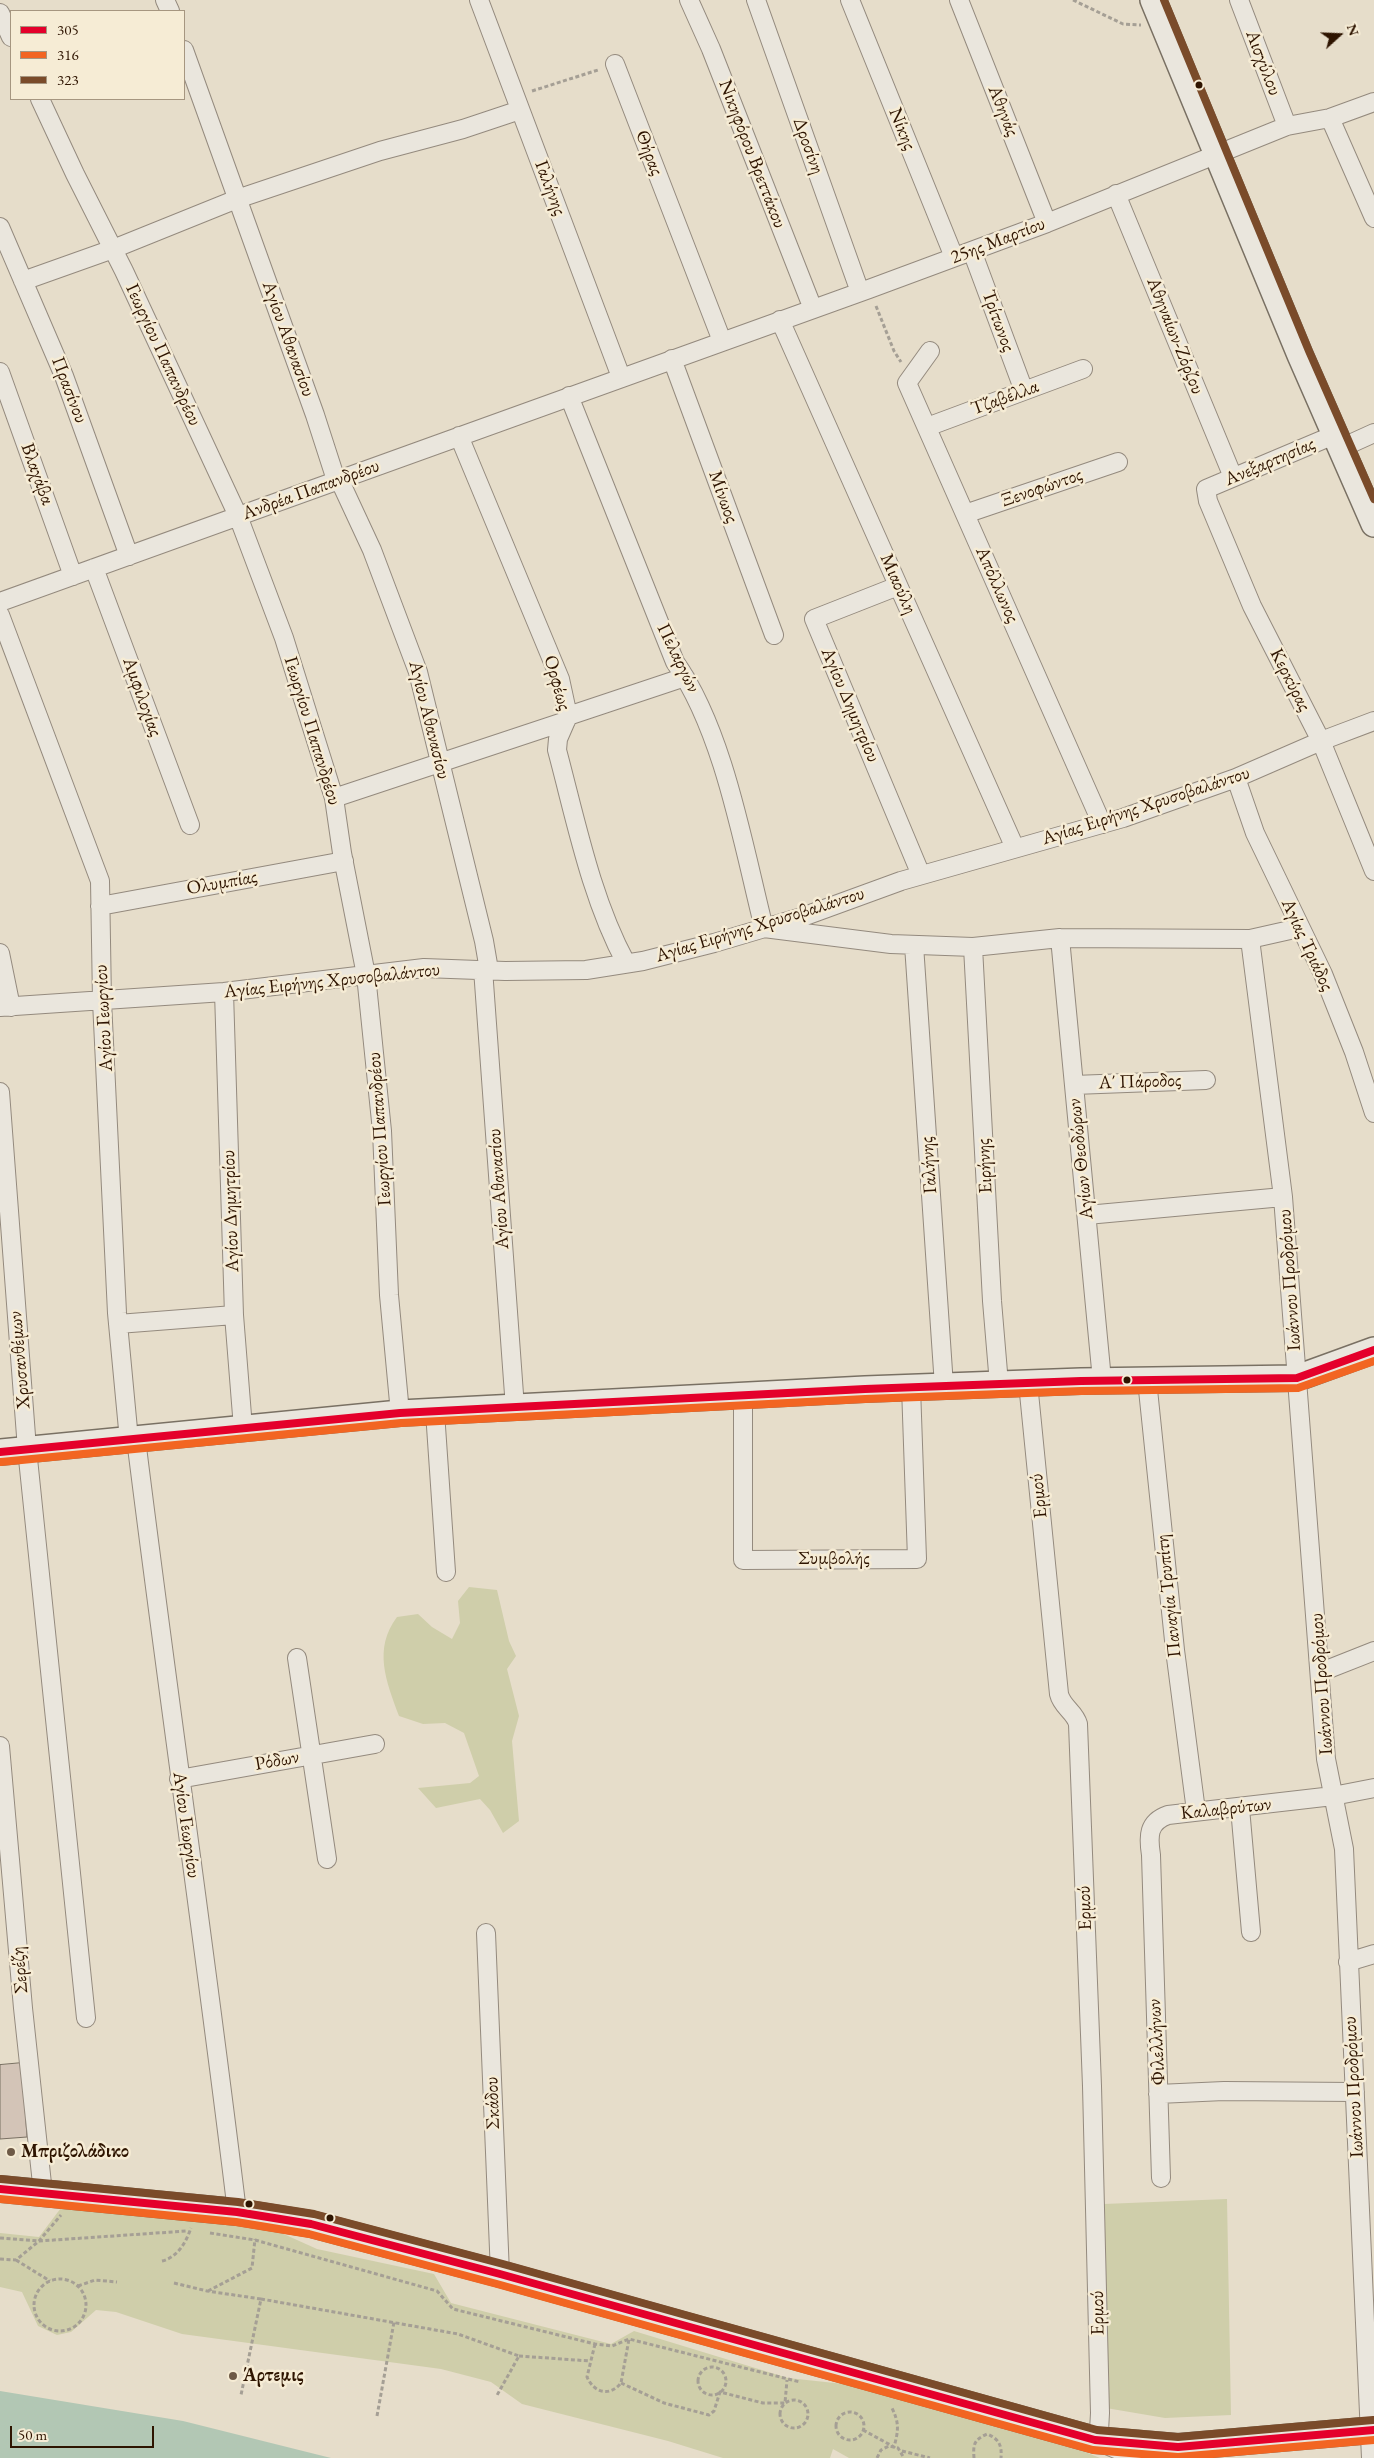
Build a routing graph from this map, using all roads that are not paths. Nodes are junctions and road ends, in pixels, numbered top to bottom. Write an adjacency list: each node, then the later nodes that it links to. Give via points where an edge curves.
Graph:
1 (479, 0): 14 (street, Γαλήνης)
2 (689, 0): 28 (street, Νικηφόρου Βρεττάκου)
3 (756, 0): 27 (street, Δροσίνη)
4 (850, 0): 25 (street, Νίκης)
5 (959, 0): 21 (street, Αθηνάς)
6 (1239, 0): 16 (street, Αισχύλου)
7 (1157, 10): 17 (street)
8 (0, 13): 9 (street)
9 (10, 35)
10 (185, 53): 19 (street, Αγίου Αθανασίου)
11 (615, 64): 30 (street, Θήρας)
12 (40, 100): 23 (street, Γεωργίου Παπανδρέου)
13 (1374, 102): 15 (street, 25ης Μαρτίου)
14 (517, 103): 19 (street, via 463,129 380,151); 35 (street, Γαλήνης)
15 (1330, 118): 16 (street, 25ης Μαρτίου); 20 (street)
16 (1287, 126): 17 (street, 25ης Μαρτίου)
17 (1216, 155): 18 (street, 25ης Μαρτίου); 41 (street)
18 (1116, 194): 21 (street, 25ης Μαρτίου); 43 (street, Αθηναίων-Ζόρζου)
19 (238, 199): 23 (street); 44 (street, Αγίου Αθανασίου)
20 (1374, 218)
21 (1047, 223): 24 (street, 25ης Μαρτίου)
22 (0, 227): 26 (street, Πρασίνου)
23 (113, 249): 26 (street); 47 (street, Γεωργίου Παπανδρέου)
24 (972, 251): 25 (street, 25ης Μαρτίου); 36 (street, Τρίτωνος)
25 (954, 257): 27 (street, 25ης Μαρτίου)
26 (23, 281): 49 (street, Πρασίνου, via 64,376)
27 (865, 291): 28 (street, 25ης Μαρτίου)
28 (813, 309): 29 (street, 25ης Μαρτίου)
29 (780, 320): 30 (street, 25ης Μαρτίου); 52 (street, Μιαούλη)
30 (722, 341): 32 (street, 25ης Μαρτίου)
31 (930, 351): 38 (street, Απόλλωνος, via 907,383)
32 (672, 359): 35 (street, 25ης Μαρτίου); 55 (street, Μίνωος)
33 (1083, 370): 36 (street, Τζαβέλλα)
34 (0, 372): 51 (street, Βλαχάβα)
35 (621, 377): 37 (street, Ανδρέα Παπανδρέου)
36 (1024, 391): 38 (street, Τζαβέλλα)
37 (569, 396): 40 (street, Ανδρέα Παπανδρέου); 56 (street, Πελαργών, via 675,662)
38 (926, 427): 46 (street, Απόλλωνος)
39 (1374, 433): 41 (street, Ανεξαρτησίας)
40 (459, 436): 44 (street, Ανδρέα Παπανδρέου); 57 (street, Ορφέως, via 560,679)
41 (1337, 442): 43 (street, Ανεξαρτησίας); 48 (street)
42 (1118, 462): 46 (street, Ξενοφώντος)
43 (1233, 478): 45 (street, Ανεξαρτησίας)
44 (337, 480): 47 (street, Ανδρέα Παπανδρέου); 60 (street, Αγίου Αθανασίου, via 372,550 408,639)
45 (1206, 489): 59 (street, Κερκύρας, via 1208,501 1252,606)
46 (965, 514): 63 (street, Απόλλωνος)
47 (238, 516): 49 (street, Ανδρέα Παπανδρέου); 62 (street, Γεωργίου Παπανδρέου, via 284,638)
48 (1374, 524)
49 (129, 556): 50 (street, Ανδρέα Παπανδρέου)
50 (94, 568): 51 (street, Ανδρέα Παπανδρέου); 64 (street, Αμφιλοχίας)
51 (73, 576): 53 (street, Ανδρέα Παπανδρέου)
52 (898, 586): 65 (street, Μιαούλη); 68 (street, Αγίου Δημητρίου, via 814,619)
53 (0, 602)
54 (0, 614): 69 (street, Αγίου Γεωργίου, via 100,881)
55 (774, 635)
56 (685, 676): 57 (street); 70 (street, Πελαργών, via 706,716)
57 (567, 719): 60 (street); 77 (street, Ορφέως, via 557,750 603,912)
58 (1374, 721): 59 (street, Αγίας Ειρήνης Χρυσοβαλάντου)
59 (1321, 741): 61 (street, Αγίας Ειρήνης Χρυσοβαλάντου); 67 (street, Κερκύρας)
60 (440, 762): 62 (street); 78 (street, Αγίου Αθανασίου, via 484,940)
61 (1236, 778): 63 (street, Αγίας Ειρήνης Χρυσοβαλάντου); 71 (street, Αγίας Τριάδος, via 1255,833)
62 (334, 798): 66 (street, Γεωργίου Παπανδρέου)
63 (1102, 824): 65 (street, Αγίας Ειρήνης Χρυσοβαλάντου)
64 (190, 825)
65 (1016, 848): 68 (street, Αγίας Ειρήνης Χρυσοβαλάντου)
66 (344, 862): 69 (street, Ολυμπίας); 79 (street, Γεωργίου Παπανδρέου)
67 (1374, 871)
68 (921, 875): 70 (street, Αγίας Ειρήνης Χρυσοβαλάντου)
69 (100, 906): 81 (street, Αγίου Γεωργίου)
70 (764, 928): 74 (street); 77 (street, Αγίας Ειρήνης Χρυσοβαλάντου)
71 (1300, 928): 73 (street); 86 (street, Αγίας Τριάδος, via 1323,974)
72 (1060, 938): 73 (street); 75 (street); 84 (street, Αγίων Θεοδώρων)
73 (1250, 939): 87 (street, Ιωάννου Προδρόμου)
74 (914, 945): 75 (street); 97 (street, Γαλήνης)
75 (973, 947): 96 (street, Ειρήνης)
76 (0, 953): 82 (street)
77 (626, 963): 78 (street, Αγίας Ειρήνης Χρυσοβαλάντου, via 586,970)
78 (486, 970): 79 (street, Αγίας Ειρήνης Χρυσοβαλάντου, via 424,968); 100 (street, Αγίου Αθανασίου)
79 (366, 975): 80 (street, Αγίας Ειρήνης Χρυσοβαλάντου); 102 (street, Γεωργίου Παπανδρέου, via 382,1131 389,1295)
80 (224, 992): 81 (street, Αγίας Ειρήνης Χρυσοβαλάντου); 89 (street, Αγίου Δημητρίου)
81 (102, 1001): 82 (street, Αγίας Ειρήνης Χρυσοβαλάντου); 90 (street, Αγίου Γεωργίου)
82 (6, 1007)
83 (1206, 1080): 84 (street, Α΄ Πάροδος)
84 (1074, 1085): 88 (street, Αγίων Θεοδώρων)
85 (0, 1092): 105 (street, Χρυσανθέμων)
86 (1374, 1113)
87 (1283, 1197): 88 (street); 92 (street, Ιωάννου Προδρόμου)
88 (1087, 1215): 93 (street, Αγίων Θεοδώρων)
89 (234, 1315): 90 (street); 103 (street, Αγίου Δημητρίου)
90 (118, 1324): 104 (street, Αγίου Γεωργίου)
91 (1373, 1352): 92 (street)
92 (1297, 1378): 94 (street); 110 (street, Ιωάννου Προδρόμου)
93 (1102, 1380): 94 (street); 95 (street)
94 (1147, 1380): 118 (street, Παναγία Τρυπίτη, via 1175,1650)
95 (1028, 1383): 96 (street); 134 (street, Ερμού, via 1059,1694 1078,1724 1100,2413)
96 (999, 1384): 97 (street)
97 (944, 1386): 98 (street)
98 (911, 1387): 99 (street); 99 (street, Συμβολής, via 916,1559 743,1560)
99 (743, 1395): 100 (street)
100 (515, 1408): 101 (street)
101 (435, 1412): 102 (street); 107 (street)
102 (400, 1413): 103 (street)
103 (243, 1428): 104 (street)
104 (132, 1439): 105 (street); 114 (street, Αγίου Γεωργίου)
105 (28, 1449): 106 (street); 125 (street, Χρυσανθέμων)
106 (0, 1452)
107 (446, 1572)
108 (1374, 1651): 110 (street)
109 (297, 1658): 113 (street)
110 (1321, 1672): 116 (street, Ιωάννου Προδρόμου, via 1326,1759)
111 (375, 1744): 113 (street, Ρόδων)
112 (0, 1746): 130 (street, Σερέζη)
113 (311, 1755): 114 (street, Ρόδων); 120 (street)
114 (179, 1778): 131 (street, Αγίου Γεωργίου)
115 (1374, 1788): 116 (street, Καλαβρύτων)
116 (1333, 1796): 117 (street, Καλαβρύτων); 124 (street, Ιωάννου Προδρόμου, via 1344,1849)
117 (1240, 1808): 118 (street, Καλαβρύτων); 121 (street)
118 (1196, 1811): 119 (street, Καλαβρύτων, via 1158,1819 1148,1837)
119 (1151, 1855): 127 (street, Φιλελλήνων)
120 (327, 1859)
121 (1251, 1932)
122 (486, 1933): 132 (street, Σκάδου)
123 (1374, 1954): 124 (street)
124 (1348, 1962): 126 (street, Ιωάννου Προδρόμου)
125 (86, 2018)
126 (1355, 2092): 127 (street, Φιλελλήνων); 133 (street, Ιωάννου Προδρόμου)
127 (1158, 2094): 128 (street)
128 (1161, 2178)
129 (0, 2189): 130 (street)
130 (43, 2193): 131 (street, via 76,2196 196,2223)
131 (248, 2213): 132 (street, via 311,2224)
132 (500, 2274): 134 (street)
133 (1372, 2430): 134 (street, via 1178,2447); 136 (street, Ιωάννου Προδρόμου)
134 (1095, 2440): 135 (street)
135 (1137, 2458)
136 (1371, 2458)

